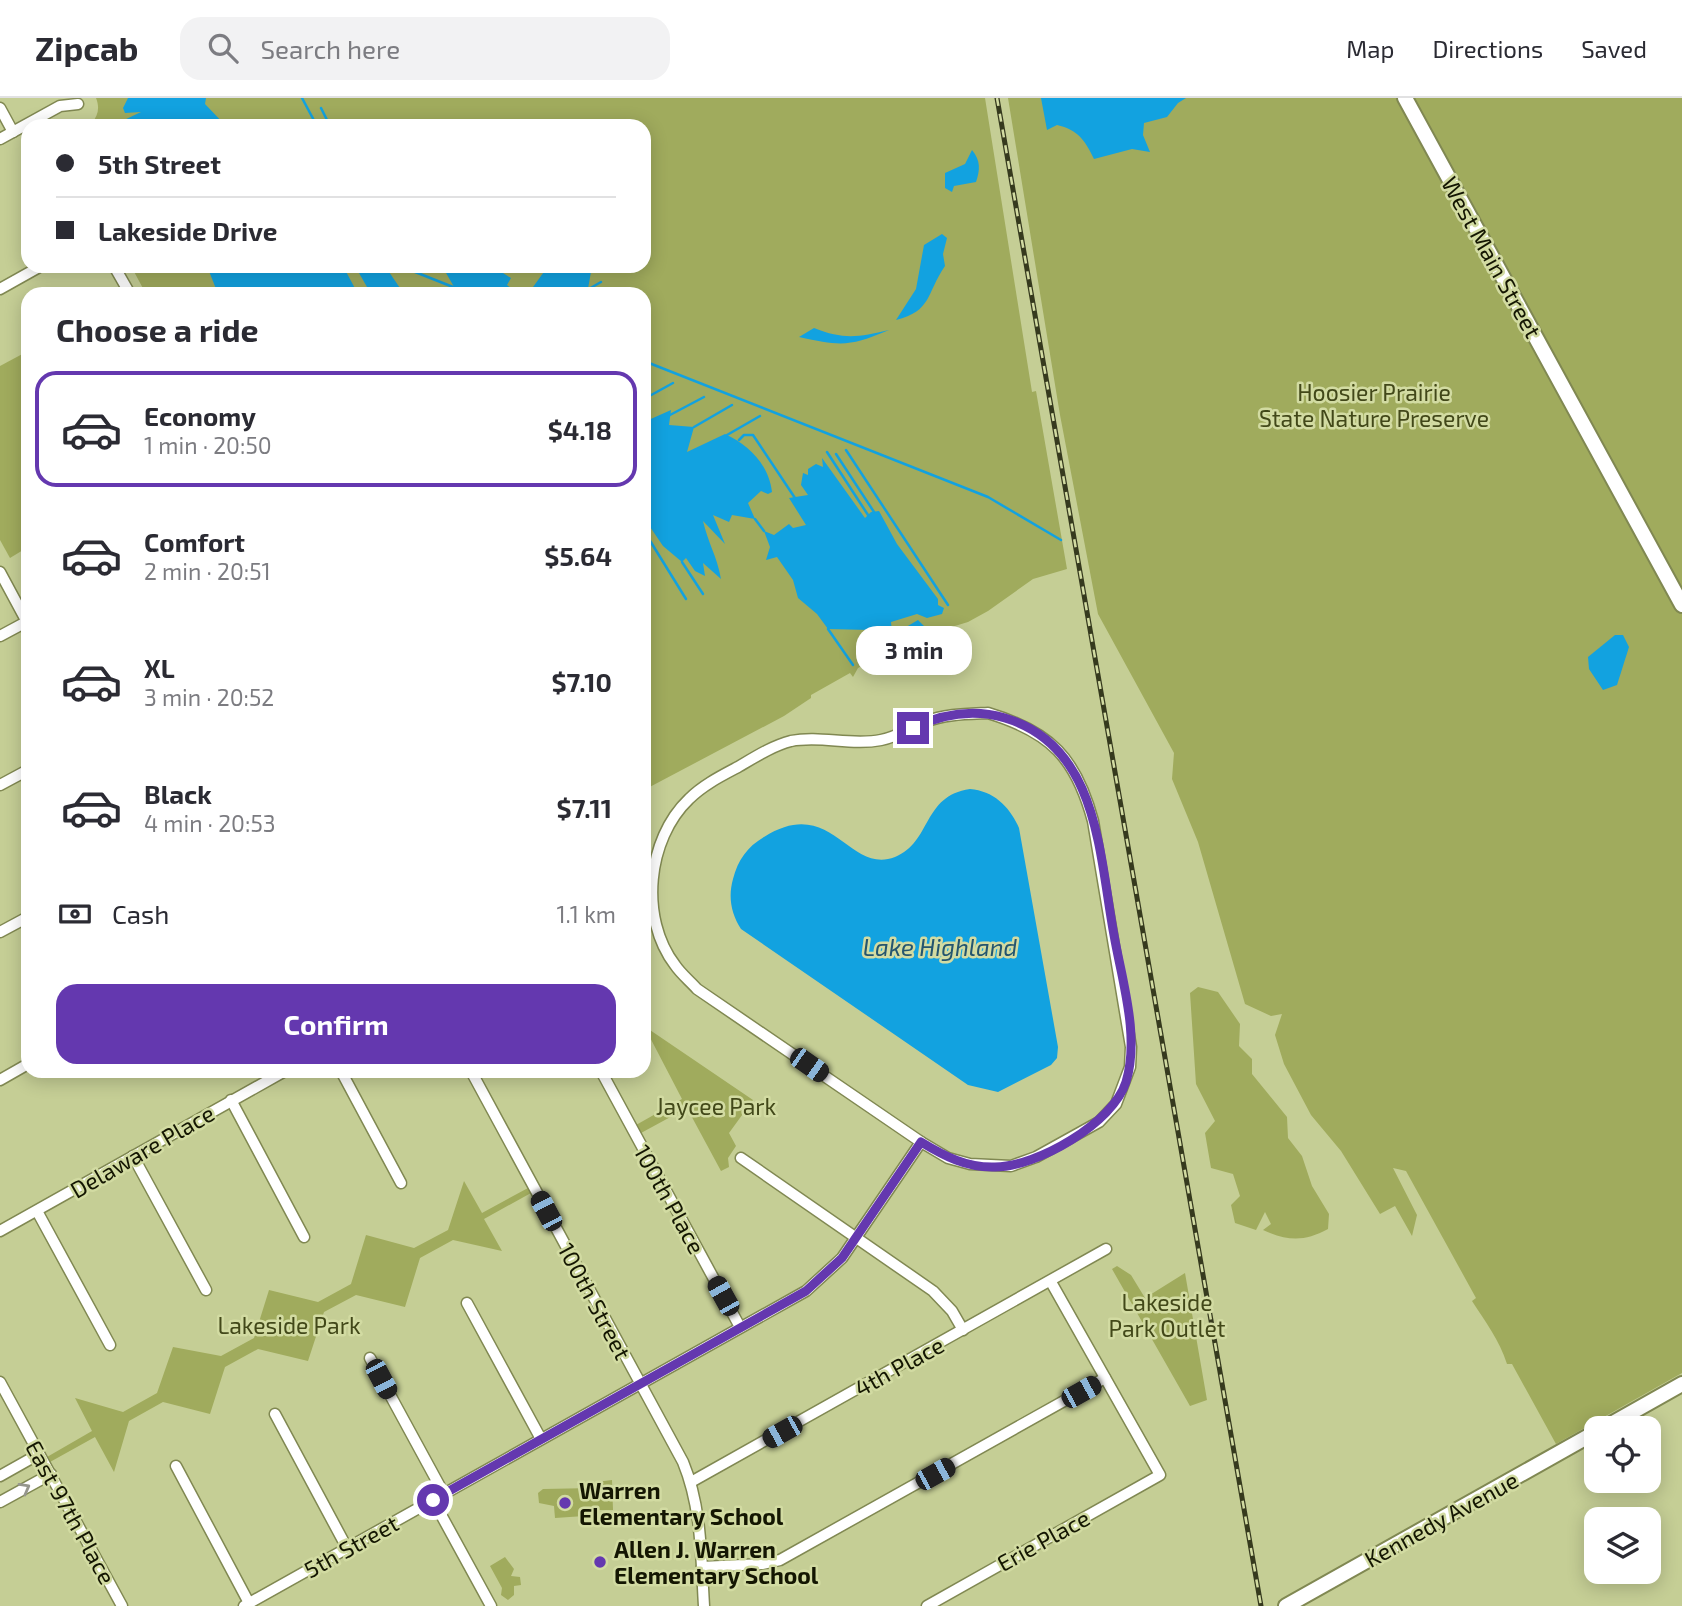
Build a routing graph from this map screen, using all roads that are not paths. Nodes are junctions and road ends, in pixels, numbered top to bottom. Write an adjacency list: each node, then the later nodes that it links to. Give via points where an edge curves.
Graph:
1 (1405, 98): 11 (street, West Main Street)
2 (78, 104): 4 (street, via 60,106)
3 (0, 108): 6 (street)
4 (36, 119)
5 (21, 128): 6 (street)
6 (13, 132): 7 (street)
7 (0, 139)
8 (29, 273): 9 (street)
9 (0, 289)
10 (0, 572): 12 (street)
11 (1682, 604)
12 (21, 610)
13 (21, 626): 14 (street)
14 (0, 636)
15 (21, 774): 16 (street)
16 (0, 785)
17 (651, 875): 28 (street, via 672,818 690,798 772,748 810,740 883,740 927,721 988,713 1016,721 1056,746 1084,788 1093,821 1128,1017 1131,1047 1125,1085 1116,1104 1099,1122 1011,1166 970,1164 948,1158)
18 (651, 897): 28 (street, via 674,964 697,989)
19 (21, 921): 20 (street)
20 (0, 932)
21 (21, 1068): 26 (street)
22 (272, 1078): 27 (street, Delaware Place)
23 (345, 1078): 31 (street)
24 (475, 1078): 46 (street, 100th Street)
25 (605, 1078): 40 (street, 100th Place)
26 (0, 1080)
27 (231, 1100): 29 (street, Delaware Place); 34 (street)
28 (921, 1142): 35 (street, 5th Street)
29 (133, 1156): 32 (street, Delaware Place); 38 (street)
30 (741, 1158): 35 (street)
31 (401, 1183)
32 (37, 1211): 33 (street, Delaware Place); 42 (street)
33 (0, 1231)
34 (304, 1237)
35 (856, 1237): 40 (street, 5th Street, via 827,1275); 41 (street, via 933,1291)
36 (1106, 1249): 37 (street, 4th Place)
37 (1051, 1282): 41 (street, 4th Place); 44 (street)
38 (206, 1290)
39 (467, 1303): 50 (street)
40 (740, 1327): 46 (street, 5th Street)
41 (963, 1330): 56 (street, 4th Place)
42 (110, 1345)
43 (370, 1357): 57 (street)
44 (1105, 1378): 61 (street, via 780,1560); 66 (street, Erie Place, via 1160,1475)
45 (0, 1382): 52 (street, East 97th Place)
46 (639, 1384): 50 (street, 5th Street); 56 (street, 100th Street)
47 (1682, 1384): 49 (street)
48 (275, 1413): 60 (street)
49 (1625, 1416)
50 (541, 1439): 57 (street, 5th Street)
51 (1584, 1439): 67 (street, Kennedy Avenue)
52 (39, 1454): 54 (street, East 97th Place); 55 (street)
53 (176, 1466): 62 (street)
54 (51, 1474): 59 (street, one-way to 54); 63 (street, East 97th Place)
55 (0, 1476)
56 (691, 1482): 61 (street)
57 (444, 1493): 58 (street, 5th Street)
58 (433, 1500): 60 (street, 5th Street); 64 (street)
59 (0, 1502)
60 (347, 1548): 62 (street, 5th Street)
61 (702, 1567): 65 (street)
62 (247, 1605)
63 (122, 1606)
64 (491, 1606)
65 (704, 1606)
66 (927, 1606)
67 (1286, 1606)

